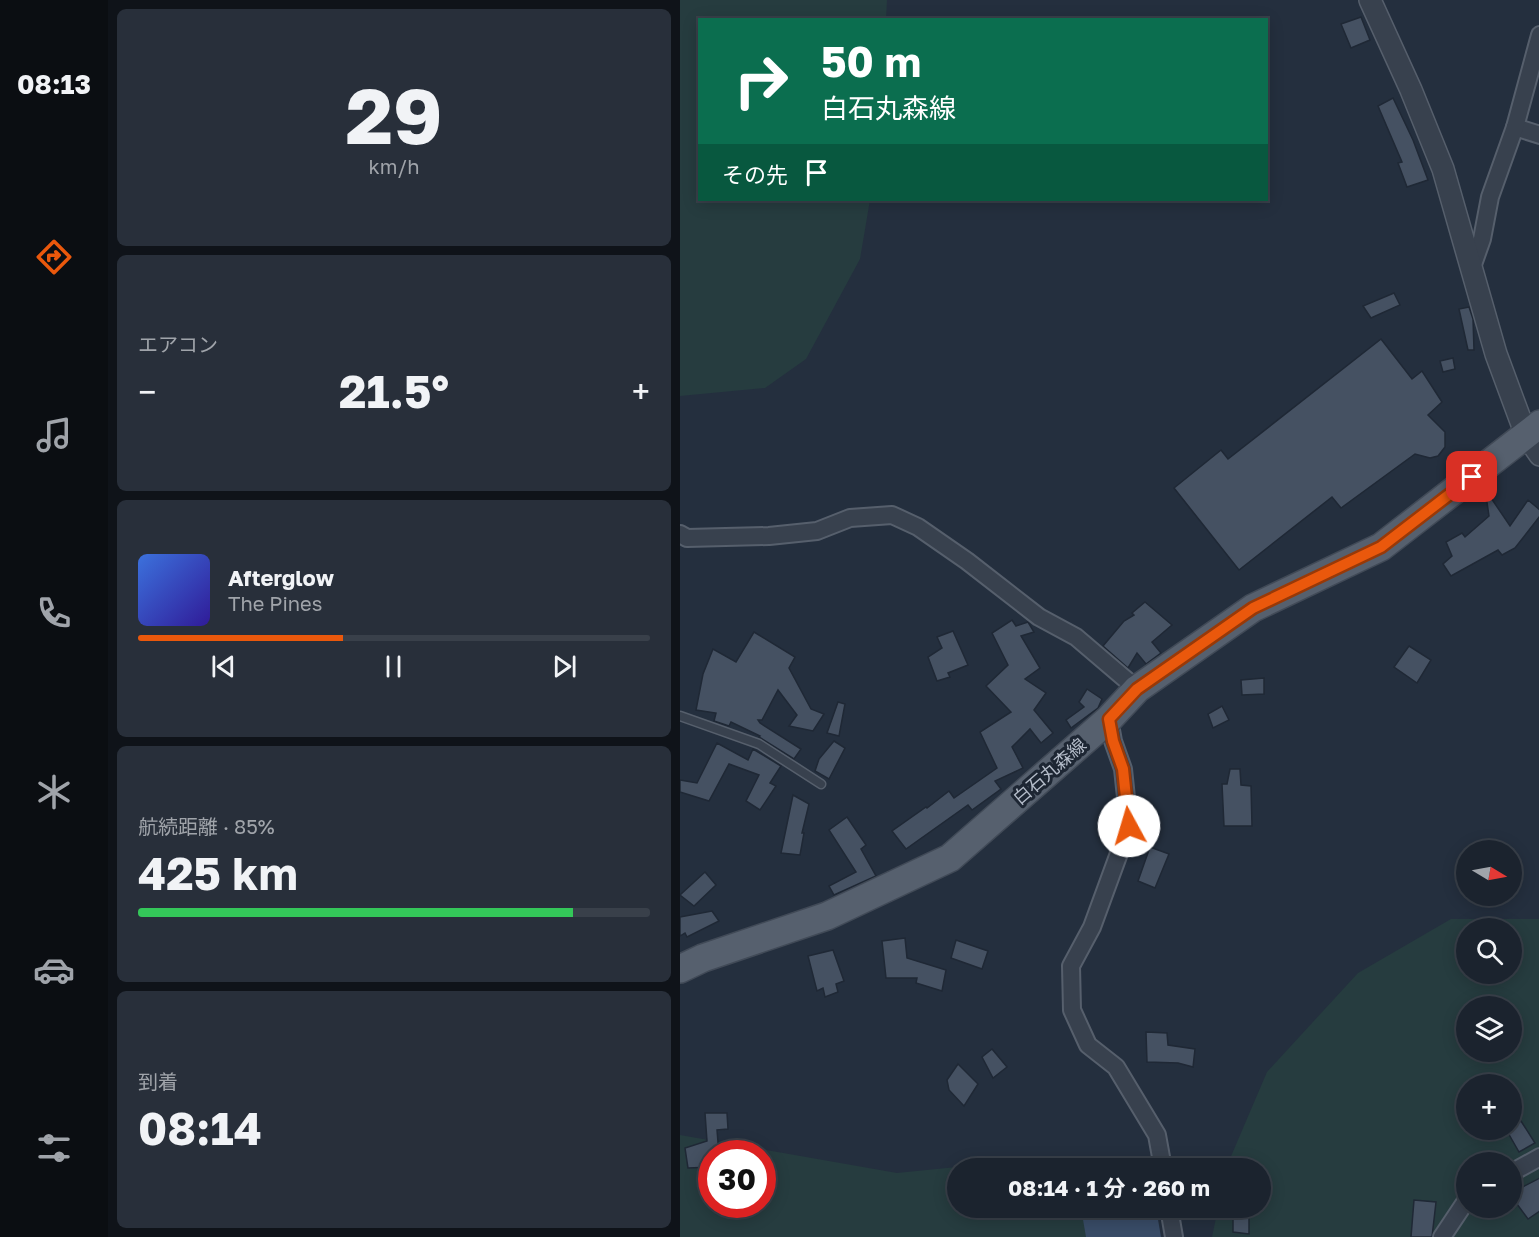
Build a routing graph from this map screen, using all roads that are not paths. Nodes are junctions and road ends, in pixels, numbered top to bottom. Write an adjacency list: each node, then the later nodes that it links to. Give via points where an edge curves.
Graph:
1 (1370, 0): 5 (street, via 1443,169)
2 (1540, 35): 3 (street)
3 (1515, 127): 4 (street); 5 (street, via 1490,197)
4 (1540, 135)
5 (1471, 270): 6 (street, via 1496,354)
6 (1535, 438): 8 (main road, 白石丸森線, via 1381,547 1253,608)
7 (680, 534): 8 (street, via 687,538 769,536 817,531 850,518 892,515 918,527 1039,617 1076,637)
8 (1137, 689): 10 (main road, 白石丸森線)
9 (680, 716): 11 (lane, via 759,744)
10 (1109, 719): 12 (main road, 白石丸森線, via 950,858 827,916); 14 (street, via 1123,769 1129,826 1092,927 1071,966 1072,1010 1088,1045 1116,1067 1157,1135)
11 (821, 784)
12 (680, 969)
13 (1540, 1157): 15 (street)
14 (1161, 1158)
15 (1522, 1167)
16 (1456, 1216): 19 (street)
17 (1171, 1218): 18 (street)
18 (1174, 1237)
19 (1442, 1237)

